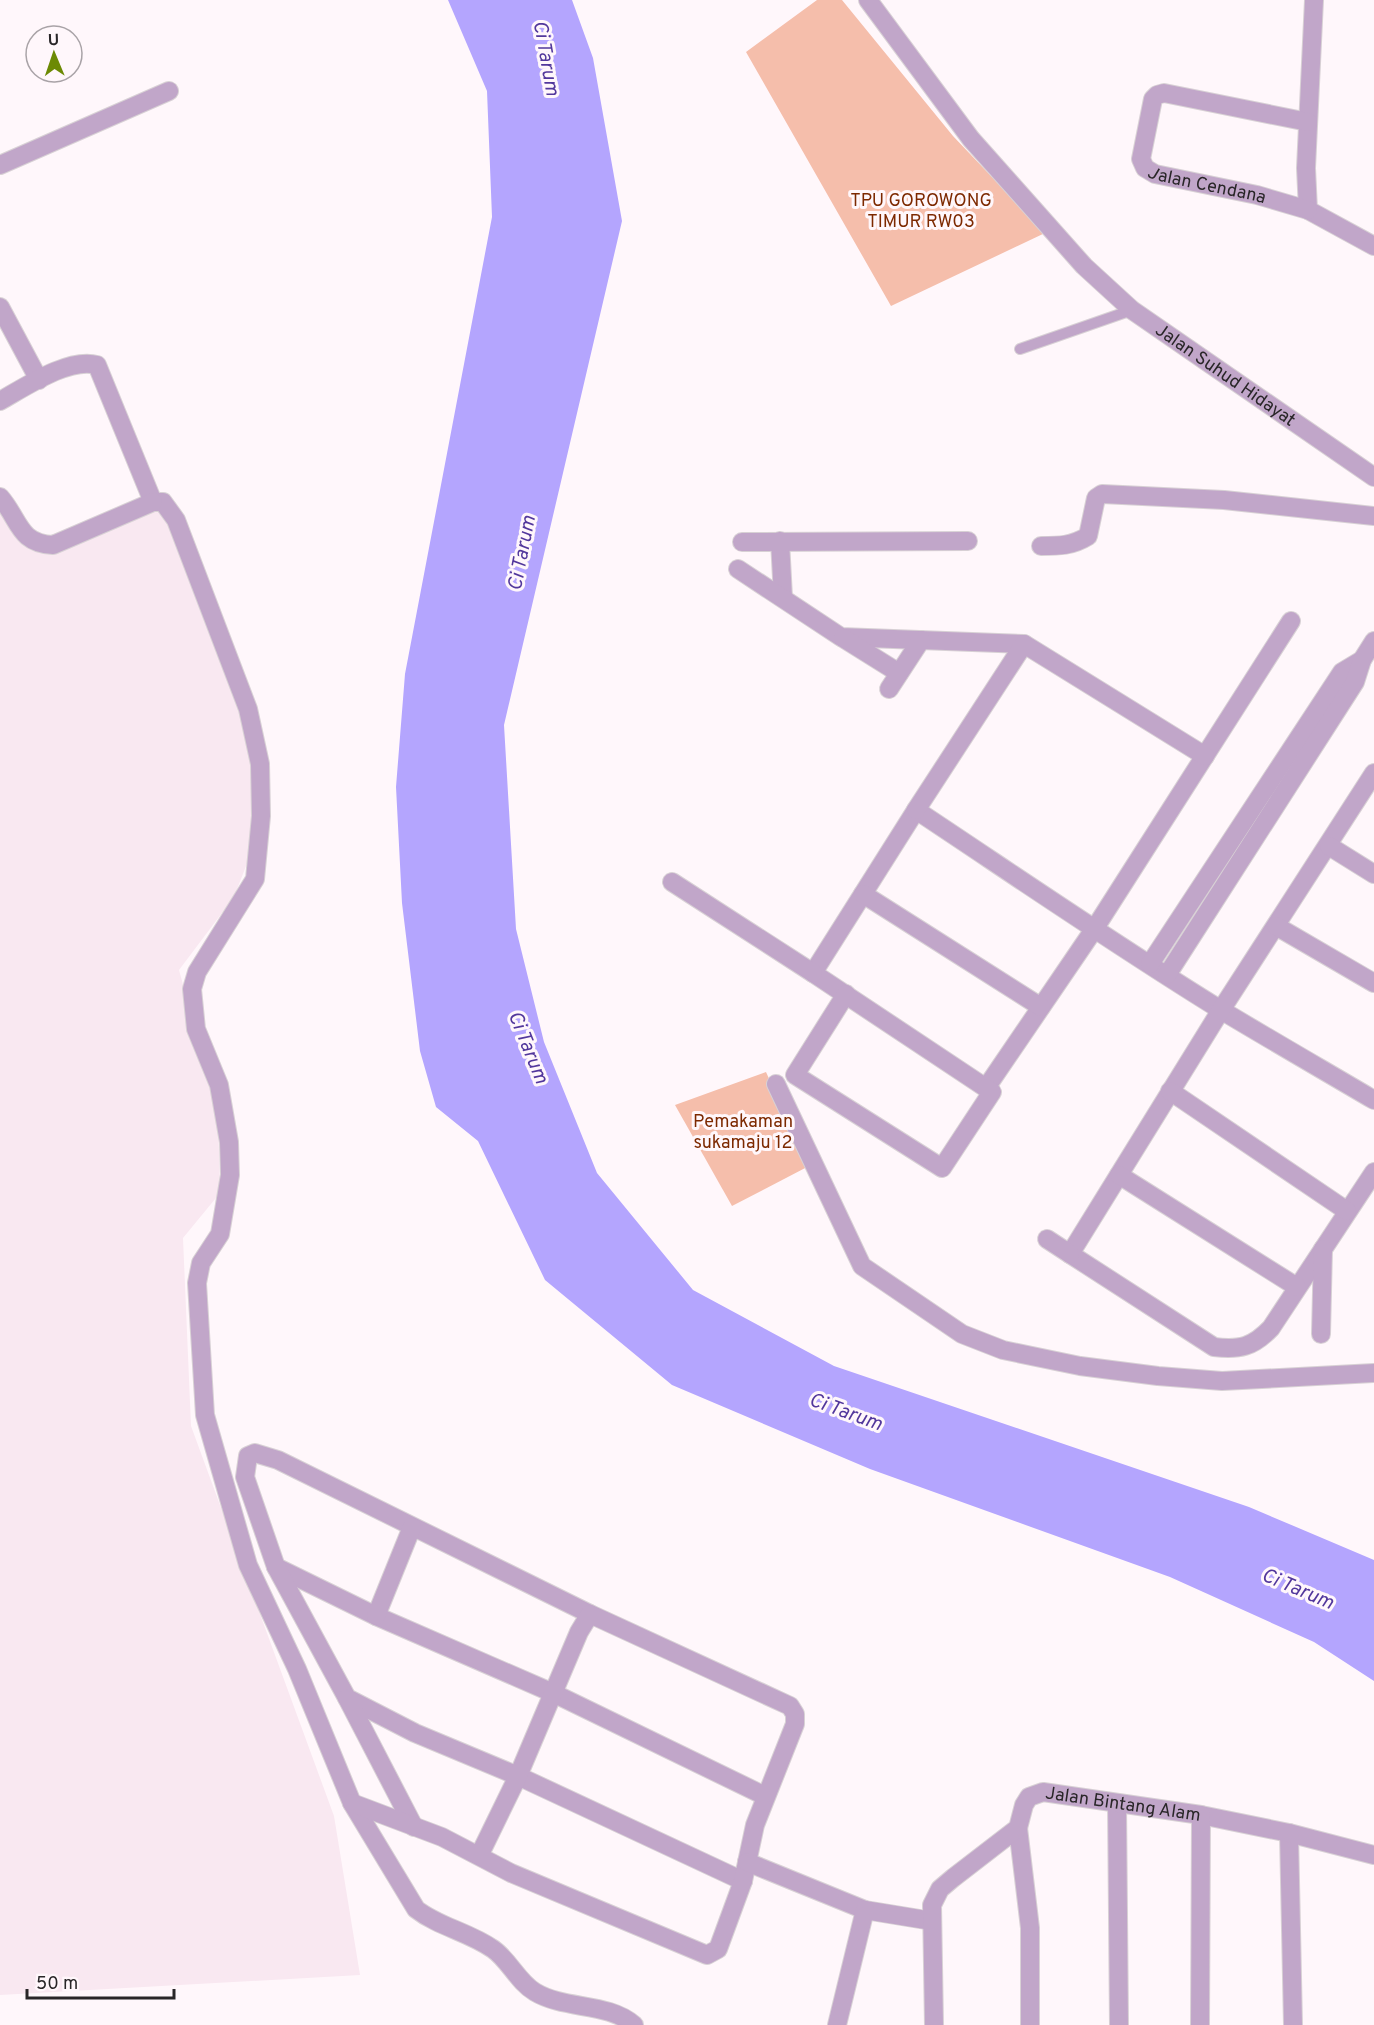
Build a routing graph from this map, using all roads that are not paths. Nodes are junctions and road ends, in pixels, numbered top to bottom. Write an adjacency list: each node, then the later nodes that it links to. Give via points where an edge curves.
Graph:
1 (868, 0): 9 (street, Jalan Suhud Hidayat, via 971,139 1084,266)
2 (1314, 0): 4 (street)
3 (169, 92): 5 (street)
4 (1308, 122): 6 (street); 6 (street, Jalan Cendana, via 1164,93 1153,99 1141,159 1145,168 1155,174)
5 (0, 165)
6 (1308, 210): 7 (street)
7 (1374, 246)
8 (0, 307): 11 (street)
9 (1132, 309): 10 (lane); 13 (street, Jalan Suhud Hidayat)
10 (1020, 348)
11 (39, 380): 12 (street); 15 (street, via 79,363 96,366)
12 (0, 401)
13 (1374, 477)
14 (0, 497): 15 (street, via 26,537 38,544 53,545)
15 (153, 502): 68 (street, via 163,502 176,520 248,709 260,764 261,816 255,879 197,972 192,989 196,1029 219,1085 229,1142 230,1175 220,1234 201,1263 197,1283 205,1415 248,1565 297,1669)
16 (1374, 516): 20 (street, via 1224,500 1102,494 1096,498 1088,536 1064,546)
17 (780, 541): 18 (street); 19 (street); 22 (street)
18 (968, 541)
19 (742, 542)
20 (1041, 546)
21 (738, 569): 22 (street)
22 (783, 597): 24 (street)
23 (1292, 621): 31 (street)
24 (841, 637): 25 (street); 29 (street)
25 (921, 640): 27 (street); 29 (street)
26 (1374, 641): 28 (street)
27 (1024, 644): 31 (street); 33 (street)
28 (1362, 660): 40 (street, via 1342,672); 42 (street, via 1355,682)
29 (899, 673): 30 (street)
30 (889, 688)
31 (1205, 756): 39 (street)
32 (1374, 773): 34 (street)
33 (916, 810): 37 (street); 39 (street)
34 (1329, 846): 35 (street); 38 (street)
35 (1374, 874)
36 (672, 882): 41 (street)
37 (863, 894): 41 (street); 45 (street)
38 (1276, 926): 43 (street); 46 (street)
39 (1095, 928): 40 (street); 45 (street)
40 (1150, 964): 42 (street)
41 (813, 973): 44 (street)
42 (1167, 975): 46 (street)
43 (1374, 983)
44 (846, 994): 48 (street); 48 (street, via 795,1075 942,1168 992,1092)
45 (1041, 1007): 48 (street)
46 (1221, 1010): 49 (street); 50 (street)
47 (776, 1084): 59 (street, via 862,1266 962,1334 1003,1350 1080,1366 1158,1376 1222,1381)
48 (986, 1088)
49 (1170, 1091): 52 (street); 53 (street)
50 (1374, 1100)
51 (1374, 1172): 53 (street)
52 (1119, 1175): 56 (street); 57 (street)
53 (1347, 1211): 55 (street)
54 (1047, 1239): 56 (street)
55 (1323, 1247): 57 (street); 58 (street)
56 (1071, 1254): 57 (street, via 1214,1347 1237,1350 1256,1343)
57 (1298, 1287)
58 (1321, 1334)
59 (1374, 1373)
60 (412, 1527): 61 (street, via 278,1460 255,1453 248,1456 244,1477); 62 (street); 63 (street)
61 (276, 1567): 63 (street); 65 (street)
62 (590, 1614): 64 (street); 67 (street, via 790,1706 795,1724)
63 (376, 1616): 64 (street)
64 (553, 1693): 66 (street); 67 (street)
65 (347, 1698): 66 (street, via 415,1733); 71 (street)
66 (518, 1776): 74 (street); 77 (street)
67 (765, 1796): 76 (street)
68 (352, 1803): 71 (street); 80 (street, via 409,1899 426,1916 491,1947 533,1991 615,2013)
69 (1117, 1803): 70 (street, Jalan Bintang Alam); 72 (street, Jalan Bintang Alam, via 1043,1792 1029,1797); 84 (street)
70 (1201, 1815): 73 (street, Jalan Bintang Alam); 85 (street)
71 (414, 1827): 74 (street)
72 (1018, 1828): 79 (street, via 940,1889 932,1905); 83 (street, via 1030,1928)
73 (1289, 1833): 75 (street, Jalan Bintang Alam); 86 (street)
74 (479, 1856): 77 (street, via 512,1874 707,1955 718,1949)
75 (1374, 1856)
76 (747, 1862): 77 (street); 78 (street)
77 (743, 1881)
78 (865, 1910): 79 (street); 81 (street)
79 (932, 1921): 82 (street)
80 (634, 2025)
81 (837, 2025)
82 (934, 2025)
83 (1030, 2025)
84 (1119, 2025)
85 (1200, 2025)
86 (1293, 2025)

